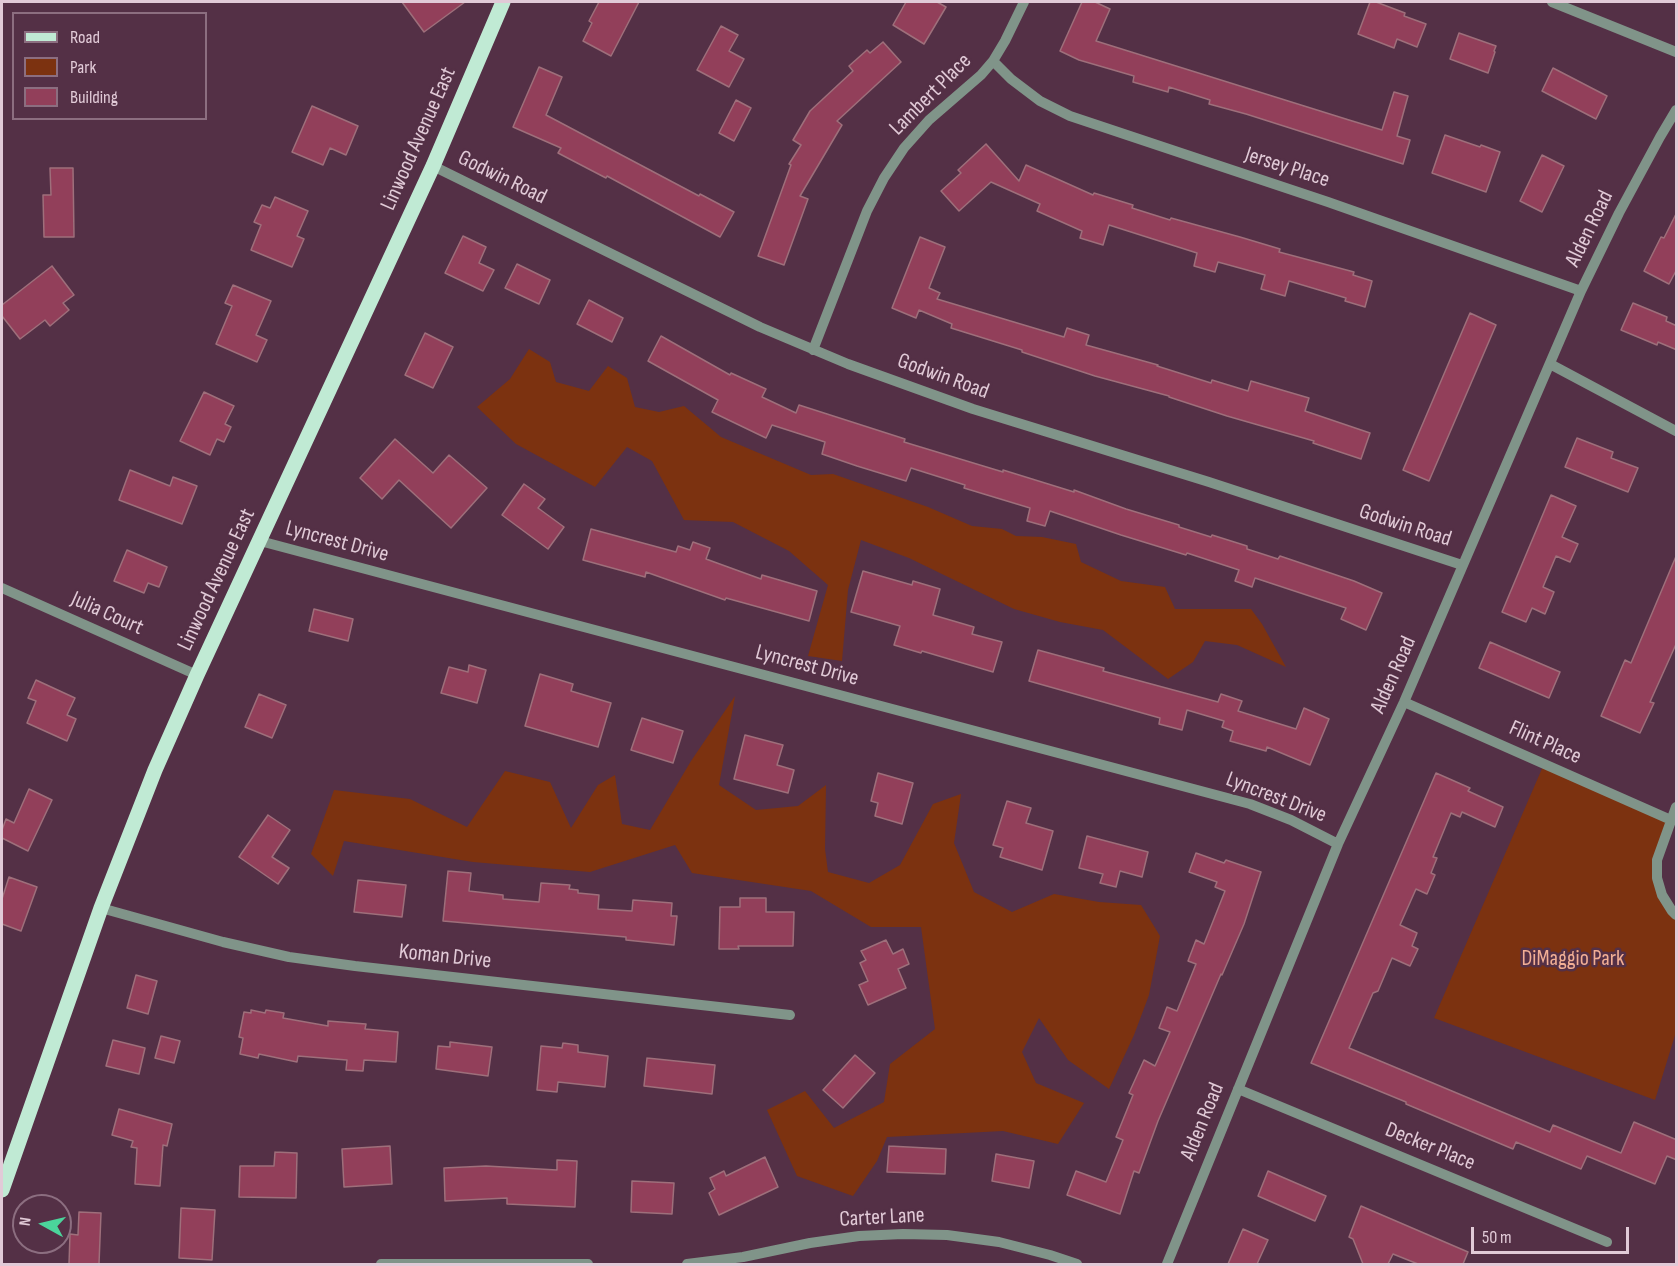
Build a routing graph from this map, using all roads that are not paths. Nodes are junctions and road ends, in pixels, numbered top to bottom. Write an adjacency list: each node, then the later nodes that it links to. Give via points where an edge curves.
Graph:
1 (504, 2): 7 (main road, Linwood Avenue East)
2 (1024, 2): 5 (street, Lambert Place)
3 (1552, 2): 4 (street)
4 (1677, 52)
5 (993, 61): 8 (street, Jersey Place, via 1040,101 1070,116); 9 (street, Lambert Place, via 929,120 884,178 867,211)
6 (1677, 110): 8 (street, Alden Road)
7 (433, 166): 9 (street, Godwin Road); 12 (main road, Linwood Avenue East)
8 (1581, 291): 10 (street, Alden Road)
9 (813, 350): 13 (street, Godwin Road, via 973,409)
10 (1550, 364): 11 (street); 13 (street, Alden Road)
11 (1677, 431)
12 (260, 541): 15 (main road, Linwood Avenue East); 19 (street, Lyncrest Drive, via 1250,804)
13 (1462, 565): 16 (street, Alden Road)
14 (2, 588): 15 (street, Julia Court)
15 (197, 675): 20 (main road, Linwood Avenue East)
16 (1404, 702): 18 (street, Flint Place); 19 (street, Alden Road)
17 (1677, 807): 18 (street)
18 (1671, 820): 21 (street, via 1657,860 1657,878 1662,895)
19 (1338, 844): 23 (street, Alden Road)
20 (102, 908): 22 (street, Koman Drive, via 289,957); 24 (main road, Linwood Avenue East)
21 (1677, 915)
22 (790, 1015)
23 (1238, 1089): 25 (street, Decker Place); 31 (street, Alden Road)
24 (2, 1190)
25 (1607, 1242)
26 (381, 1264): 27 (street)
27 (387, 1264): 28 (street)
28 (588, 1264)
29 (687, 1264): 30 (street, Carter Lane, via 849,1237 903,1234 999,1242)
30 (1077, 1264)
31 (1167, 1264)

